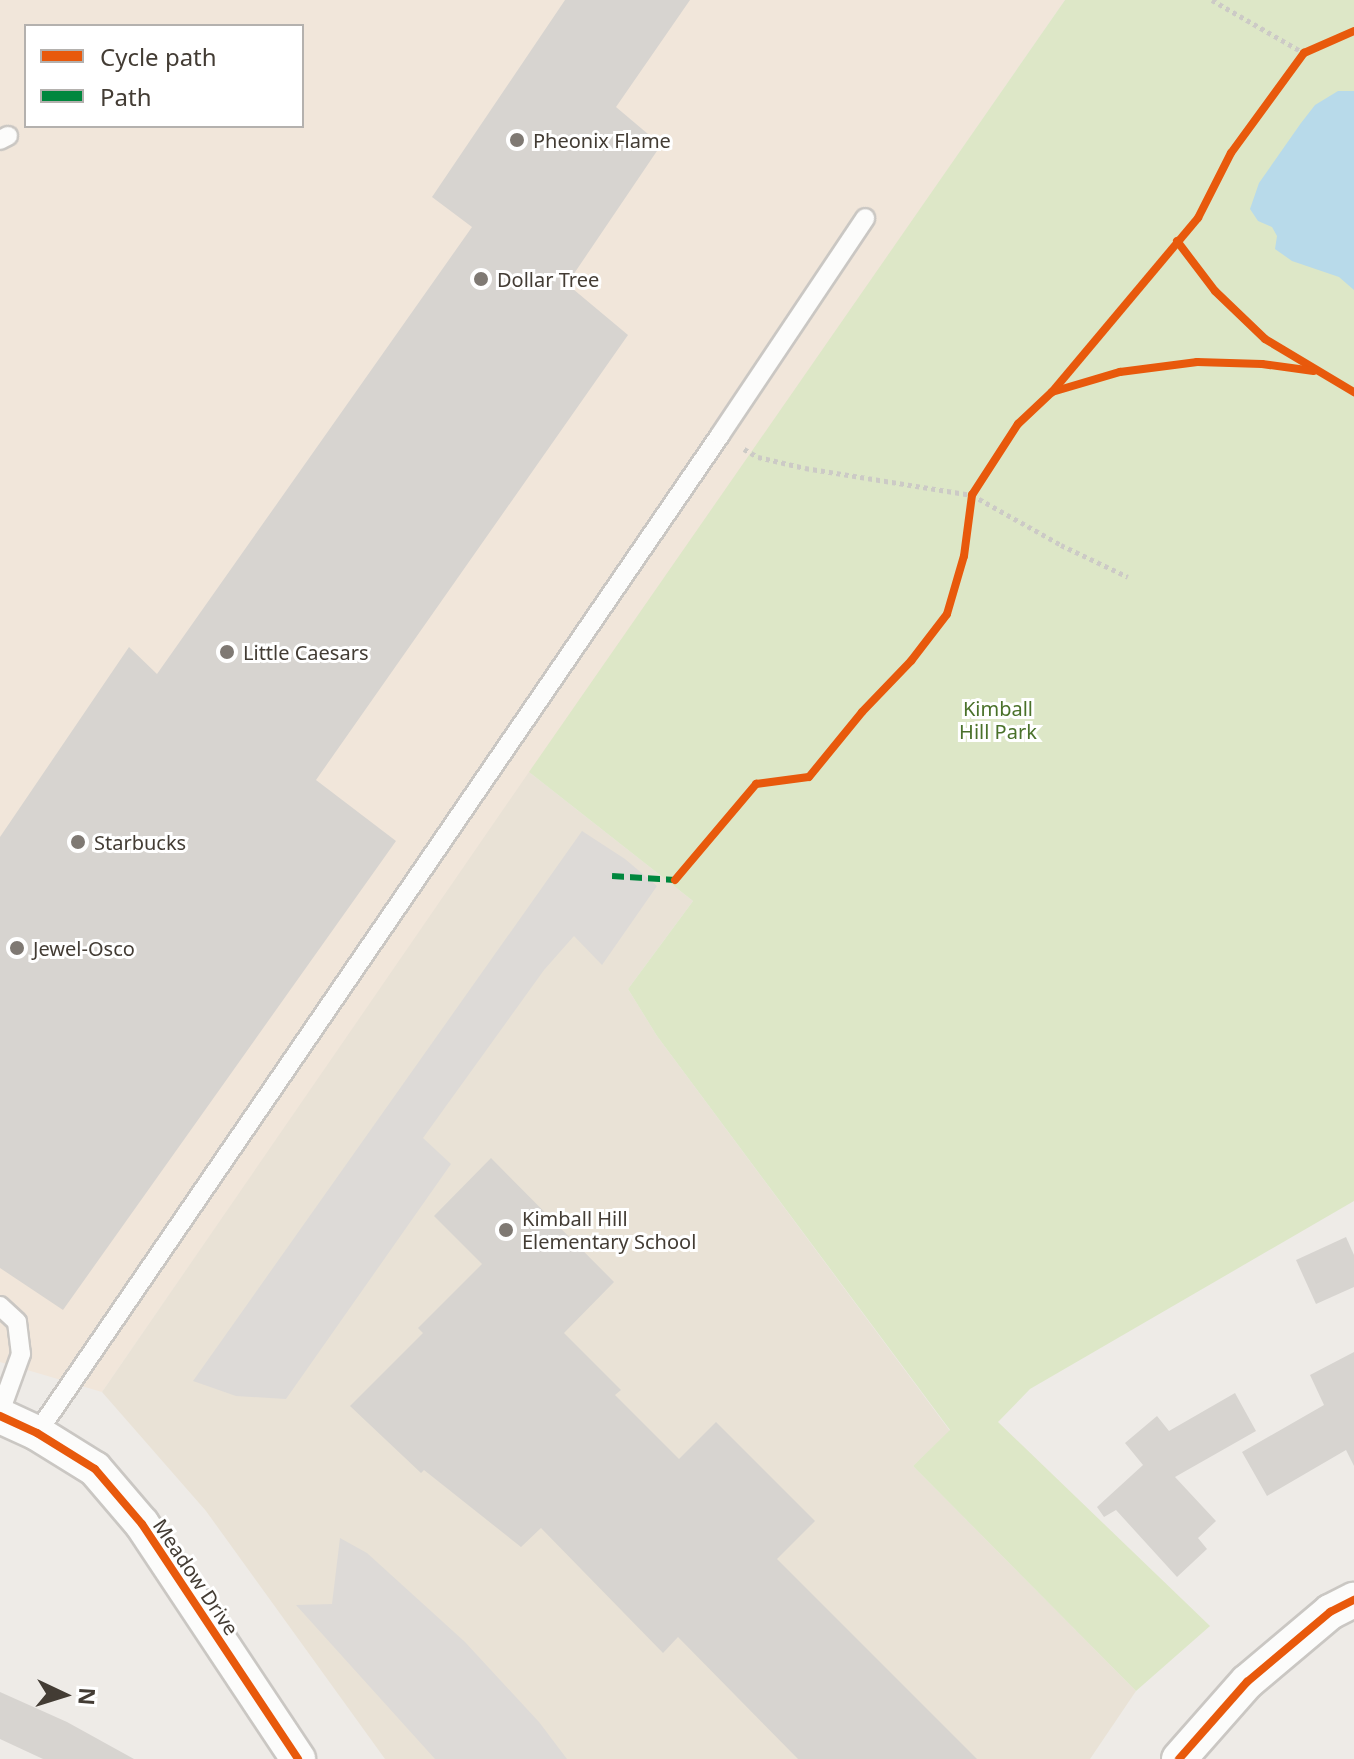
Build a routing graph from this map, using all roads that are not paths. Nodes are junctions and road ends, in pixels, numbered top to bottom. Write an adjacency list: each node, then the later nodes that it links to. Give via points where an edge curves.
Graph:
1 (865, 218): 4 (lane)
2 (0, 1306): 3 (lane, via 17,1322 21,1354)
3 (0, 1414): 4 (street, Meadow Drive)
4 (37, 1433): 6 (street, Meadow Drive, via 95,1469 142,1524)
5 (1354, 1600): 7 (street, via 1330,1612 1247,1682)
6 (298, 1759)
7 (1179, 1759)

